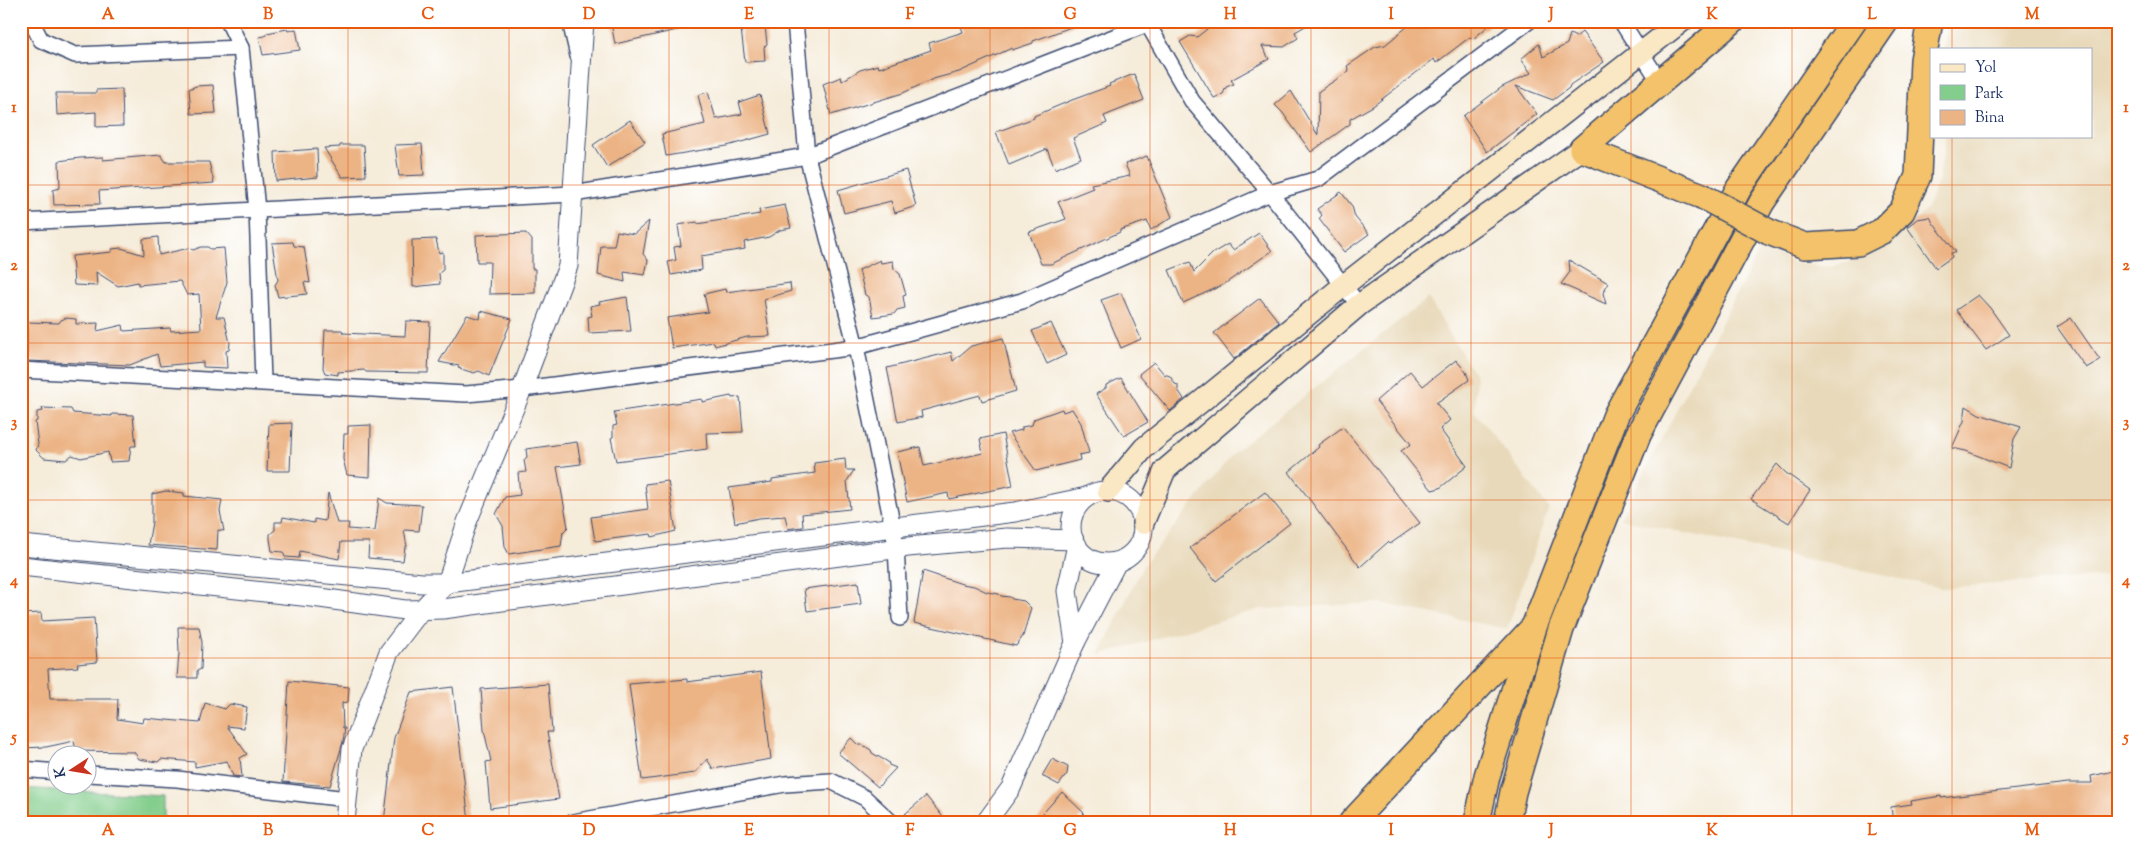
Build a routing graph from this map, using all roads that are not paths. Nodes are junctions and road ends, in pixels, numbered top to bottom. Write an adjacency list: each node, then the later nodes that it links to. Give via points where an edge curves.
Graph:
1 (31, 21): 14 (street, via 40,40 76,56)
2 (228, 21): 14 (street)
3 (570, 21): 16 (street)
4 (584, 21): 16 (street)
5 (795, 21): 19 (street)
6 (1529, 21): 20 (street, via 1318,179)
7 (1621, 21): 15 (street)
8 (1682, 21): 15 (main road)
9 (1732, 21): 17 (highway)
10 (1854, 21): 42 (highway, via 1739,188 1621,406)
11 (1886, 21): 54 (highway, via 1762,202 1638,435 1561,629)
12 (1930, 21): 18 (highway, bridge, via 1923,60 1918,176 1902,210 1882,231 1858,243 1805,246 1769,232 1702,196)
13 (1150, 23): 19 (street); 20 (street, via 1192,101)
14 (241, 48): 22 (street)
15 (1642, 52): 17 (street); 24 (main road)
16 (581, 71): 21 (street)
17 (1660, 82): 18 (highway)
18 (1582, 149): 25 (main road)
19 (807, 156): 21 (street); 26 (street)
20 (1270, 193): 24 (street); 26 (street, via 1022,301)
21 (573, 194): 22 (street); 29 (street, via 568,266)
22 (257, 210): 23 (street); 28 (street)
23 (21, 222)
24 (1343, 286): 25 (street); 30 (main road, via 1144,448)
25 (1359, 305): 32 (main road, via 1165,470)
26 (856, 347): 29 (street); 33 (street)
27 (21, 370): 28 (street)
28 (263, 381): 29 (street, via 466,394)
29 (522, 389): 39 (street, via 467,522)
30 (1108, 491): 31 (street); 32 (street, via 1131,501)
31 (1087, 497): 33 (street, via 1015,512); 34 (street, via 1074,514 1072,525)
32 (1143, 523): 37 (street, via 1143,533 1134,551)
33 (893, 528): 36 (street); 39 (street)
34 (1076, 542): 36 (street, via 1007,538); 37 (street, via 1084,554 1094,560); 43 (street, via 1067,590)
35 (21, 545): 39 (street)
36 (896, 548): 40 (street); 41 (street)
37 (1117, 562): 43 (street)
38 (21, 566): 40 (street)
39 (447, 583): 40 (street)
40 (421, 610): 47 (street, via 389,652 352,749)
41 (900, 618)
42 (1534, 627): 52 (highway); 53 (highway, via 1487,776)
43 (1075, 643): 51 (street, via 1012,788)
44 (21, 769): 45 (street)
45 (48, 771)
46 (98, 775): 47 (street, via 177,779)
47 (347, 799): 48 (street)
48 (345, 822)
49 (573, 822): 50 (street, via 785,784 831,781 865,798)
50 (891, 822)
51 (986, 822)
52 (1352, 822)
53 (1477, 822)
54 (1507, 822)

